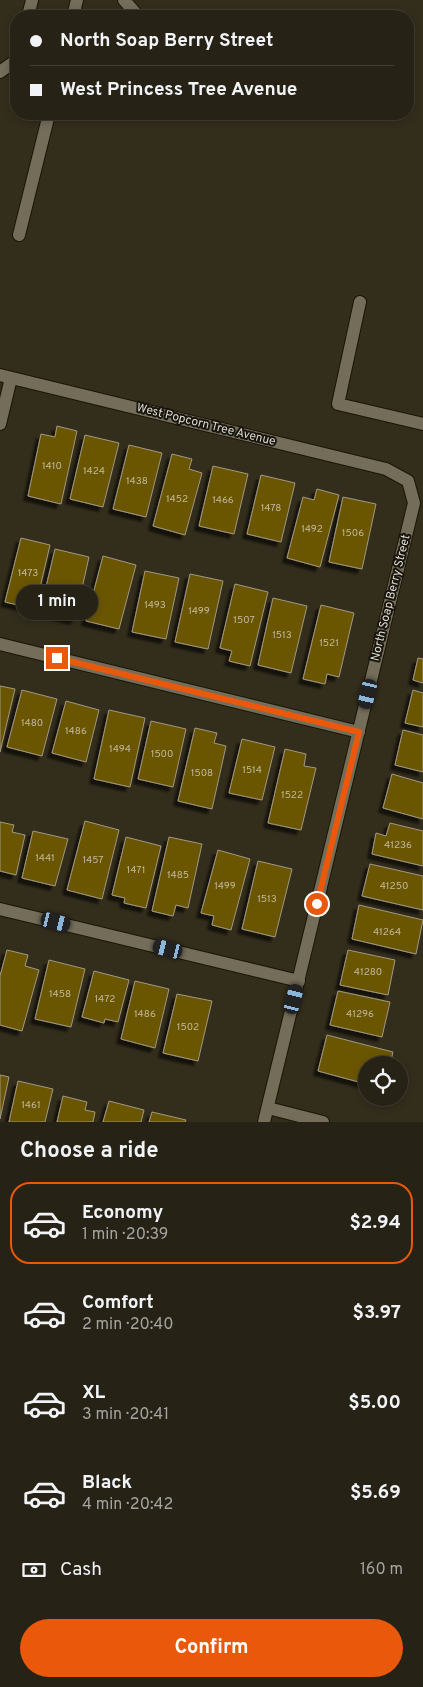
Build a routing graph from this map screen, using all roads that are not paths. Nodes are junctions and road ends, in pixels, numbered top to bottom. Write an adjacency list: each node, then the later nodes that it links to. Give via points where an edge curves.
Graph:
1 (124, 0): 2 (street)
2 (133, 10)
3 (48, 120): 4 (street)
4 (19, 235)
5 (360, 302): 8 (street, via 338,404)
6 (6, 376): 7 (street); 9 (street, West Popcorn Tree Avenue, via 386,469)
7 (0, 424)
8 (423, 424)
9 (408, 482): 11 (street, North Soap Berry Street, via 414,503)
10 (0, 644): 11 (street)
11 (359, 732): 13 (street, North Soap Berry Street)
12 (0, 909): 13 (street)
13 (298, 981): 14 (street, North Soap Berry Street)
14 (268, 1108): 15 (street, North Soap Berry Street); 16 (street)
15 (264, 1122)
16 (323, 1122)

